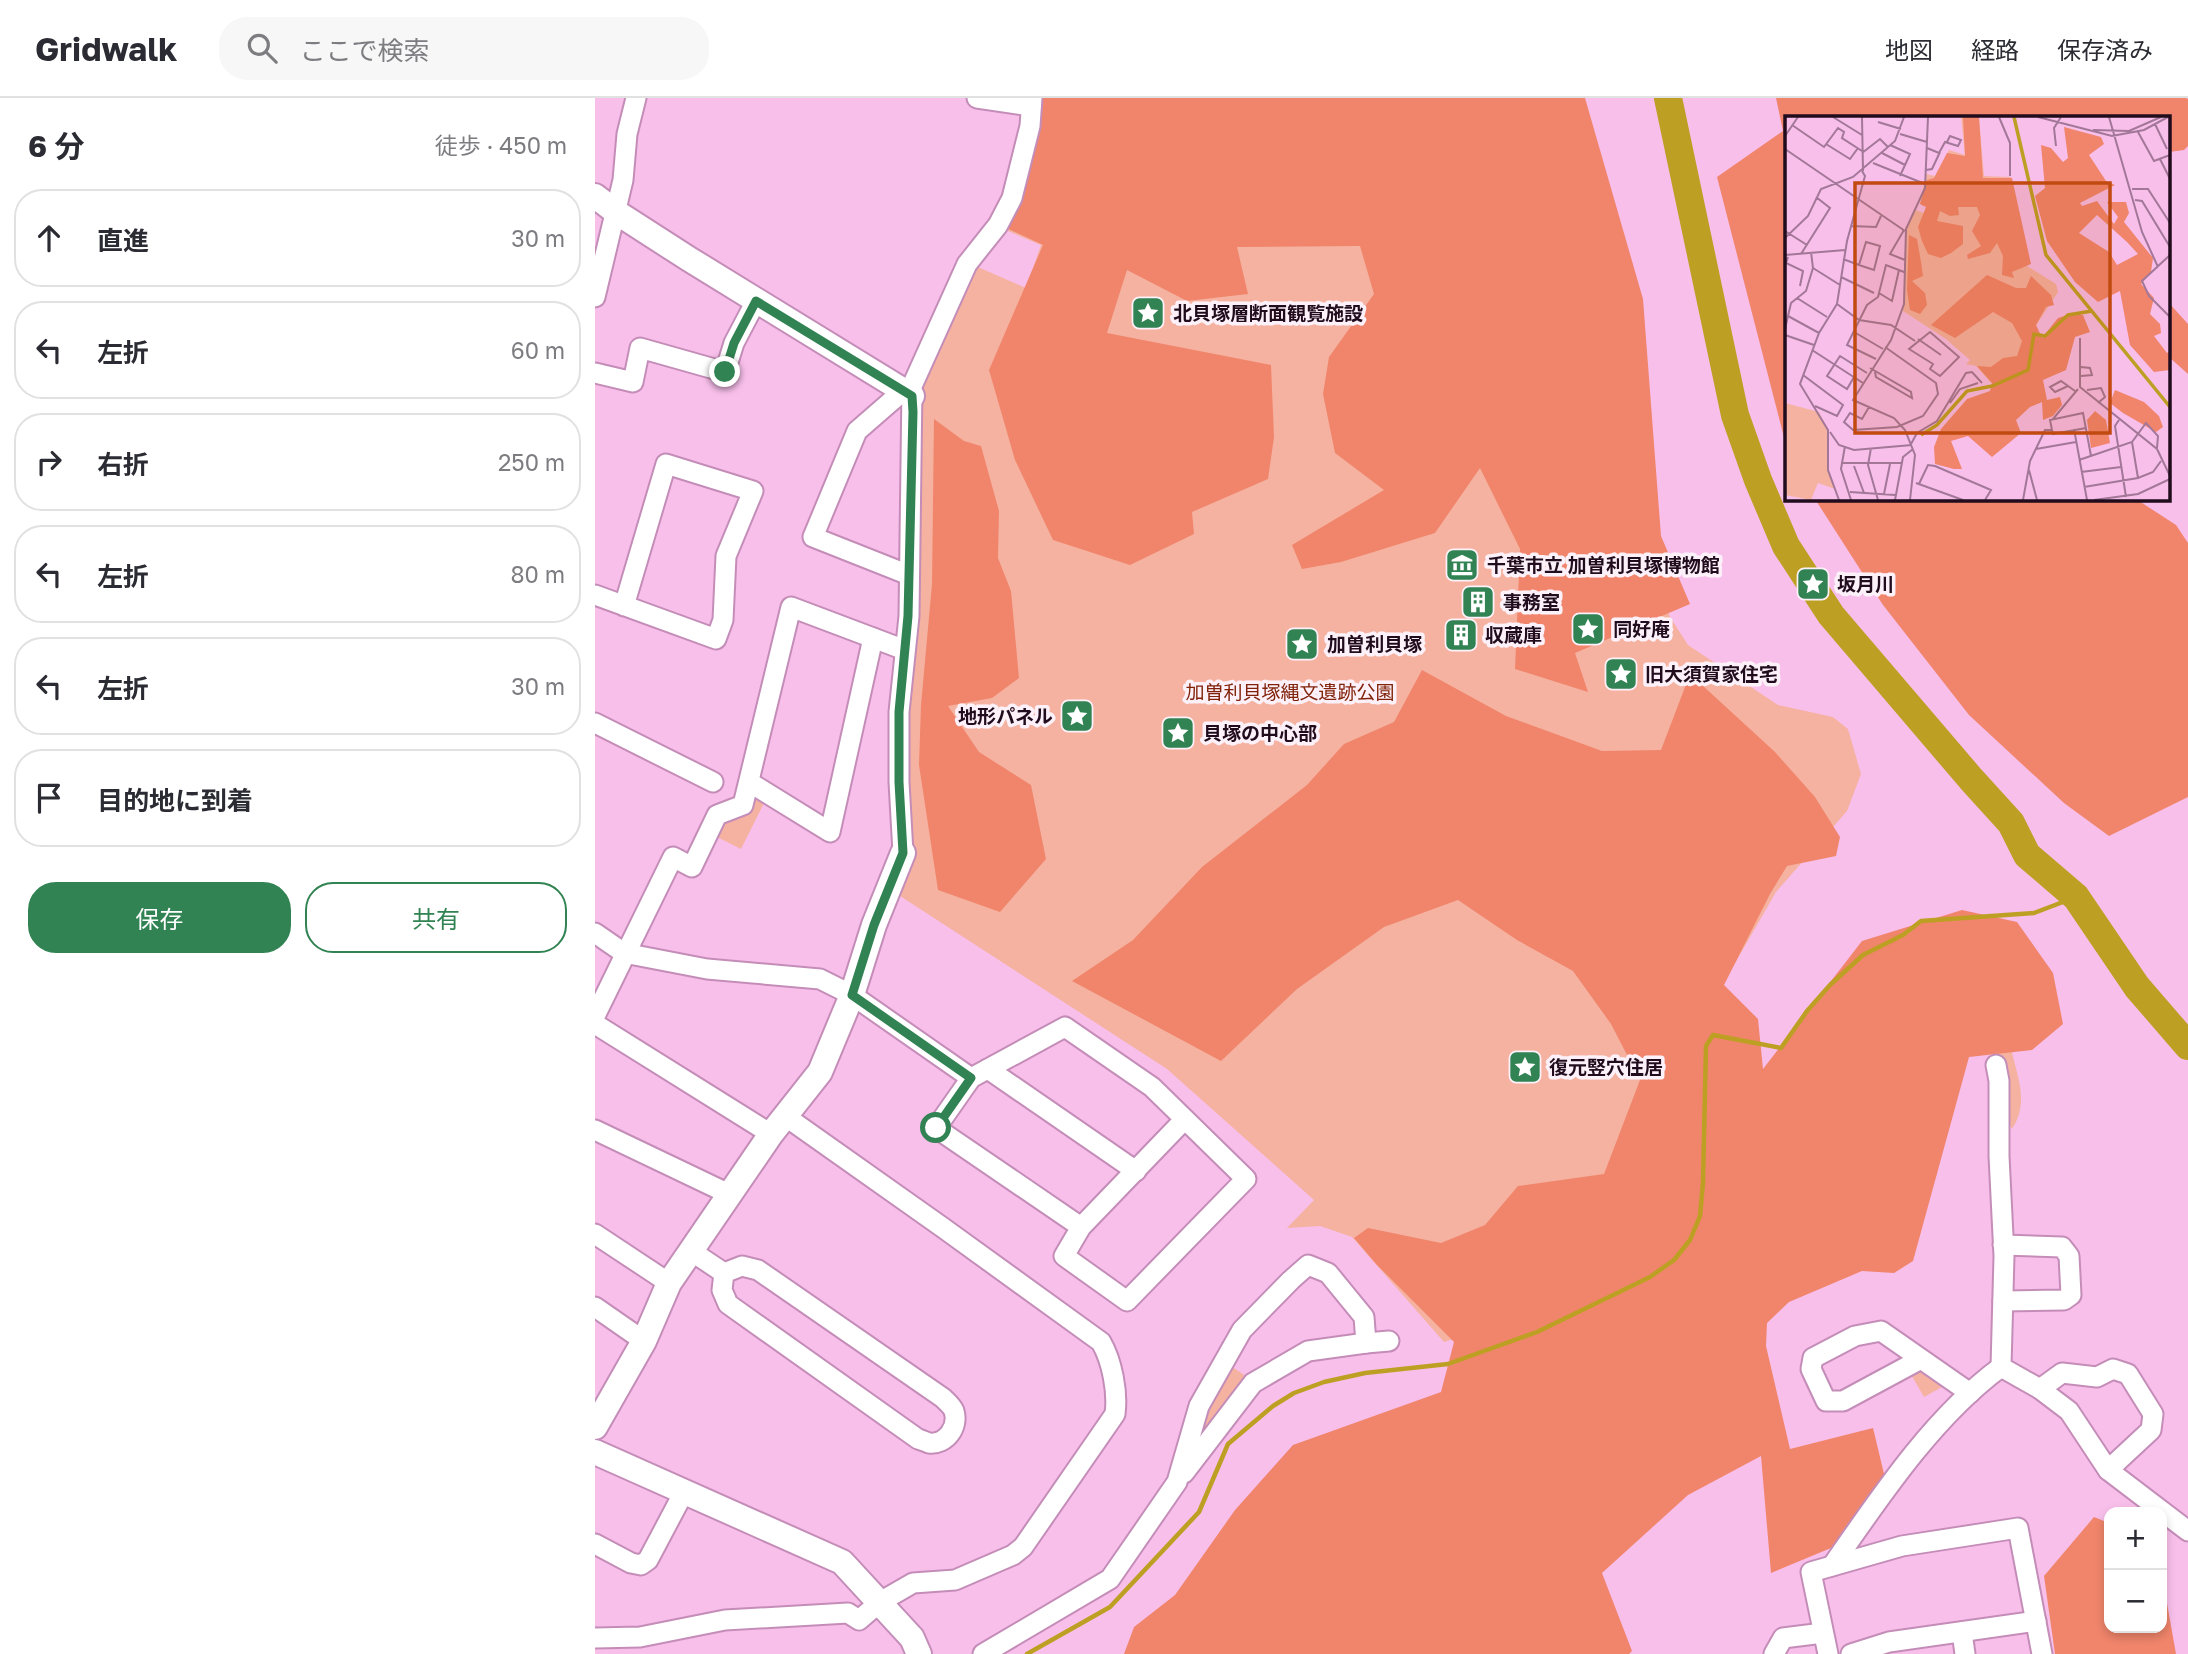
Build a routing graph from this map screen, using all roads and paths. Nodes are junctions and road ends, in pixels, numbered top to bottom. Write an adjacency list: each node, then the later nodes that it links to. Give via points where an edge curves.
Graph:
1 (636, 98): 5 (street)
2 (977, 98): 3 (street)
3 (1032, 102): 9 (street, via 1012,198 967,264)
4 (595, 196): 5 (street)
5 (616, 212): 6 (street); 7 (street)
6 (595, 297)
7 (756, 301): 8 (street, via 725,372 640,348 633,382); 9 (street)
8 (595, 373)
9 (907, 394): 10 (street, via 913,412); 10 (street, via 857,431 813,537)
10 (909, 575): 14 (street)
11 (595, 595): 12 (street)
12 (624, 606): 12 (street, via 716,639 723,620 726,556 753,491 666,464)
13 (873, 638): 14 (street); 17 (street, via 791,607); 17 (street, via 830,832)
14 (905, 650): 18 (street, via 899,712)
15 (595, 723): 16 (street)
16 (713, 782)
17 (749, 782): 20 (street, via 743,805 717,815 692,867 673,857)
18 (903, 853): 21 (street)
19 (595, 933): 20 (street)
20 (624, 953): 21 (street, via 707,969 820,979); 22 (street)
21 (852, 995): 25 (street); 27 (street, via 820,1072)
22 (595, 1016)
23 (595, 1024): 27 (street)
24 (1996, 1065): 33 (street)
25 (979, 1074): 26 (street, via 1065,1027 1152,1087); 29 (street); 31 (street, via 936,1128)
26 (1184, 1119): 29 (street); 31 (street, via 1246,1179 1128,1301 1064,1255)
27 (778, 1125): 30 (street); 54 (street, via 931,1219 1101,1342 1117,1402 1115,1414 1023,1547 955,1580 913,1583)
28 (595, 1130): 30 (street)
29 (1136, 1171): 31 (street)
30 (729, 1194): 34 (street)
31 (1081, 1227)
32 (595, 1234): 36 (street)
33 (2003, 1245): 37 (street); 37 (street, via 2061,1247 2069,1256 2071,1295 2064,1300)
34 (691, 1251): 35 (street); 36 (street)
35 (724, 1273): 35 (street, via 742,1266 758,1270 943,1398 954,1410 951,1433 941,1442 930,1443 873,1407 728,1304 722,1290)
36 (669, 1283): 39 (street)
37 (2003, 1301): 43 (street)
38 (595, 1307): 39 (street)
39 (644, 1341): 46 (street)
40 (1389, 1341): 41 (street)
41 (1366, 1343): 49 (street, via 1308,1351 1253,1383); 49 (street, via 1364,1317 1328,1273 1308,1265 1242,1330 1199,1406)
42 (1921, 1359): 42 (street, via 1881,1331 1855,1336 1813,1358 1811,1368 1826,1401 1843,1401); 45 (street)
43 (2001, 1367): 44 (street); 45 (street)
44 (2041, 1388): 48 (street, via 2069,1411); 48 (street, via 2062,1373 2097,1377 2113,1368 2129,1374 2153,1414 2151,1430)
45 (1970, 1392): 53 (street, via 1899,1471)
46 (595, 1427)
47 (595, 1452): 50 (street)
48 (2108, 1471): 51 (street)
49 (1177, 1482): 60 (street, via 1110,1579)
50 (684, 1492): 52 (street, via 641,1565); 54 (street, via 842,1562)
51 (2188, 1531)
52 (595, 1544)
53 (1832, 1566): 55 (street, via 1902,1546 2018,1528); 57 (street, via 1811,1572)
54 (880, 1602): 58 (street, via 859,1620 848,1613 725,1620 640,1637); 59 (street, via 912,1637)
55 (2036, 1621): 56 (street); 65 (street)
56 (1962, 1632): 63 (street, via 1889,1642); 64 (street)
57 (1823, 1633): 61 (street, via 1783,1638); 62 (street)
58 (595, 1638)
59 (919, 1654)
60 (983, 1654)
61 (1774, 1654)
62 (1828, 1654)
63 (1851, 1654)
64 (1965, 1654)
65 (2042, 1654)

